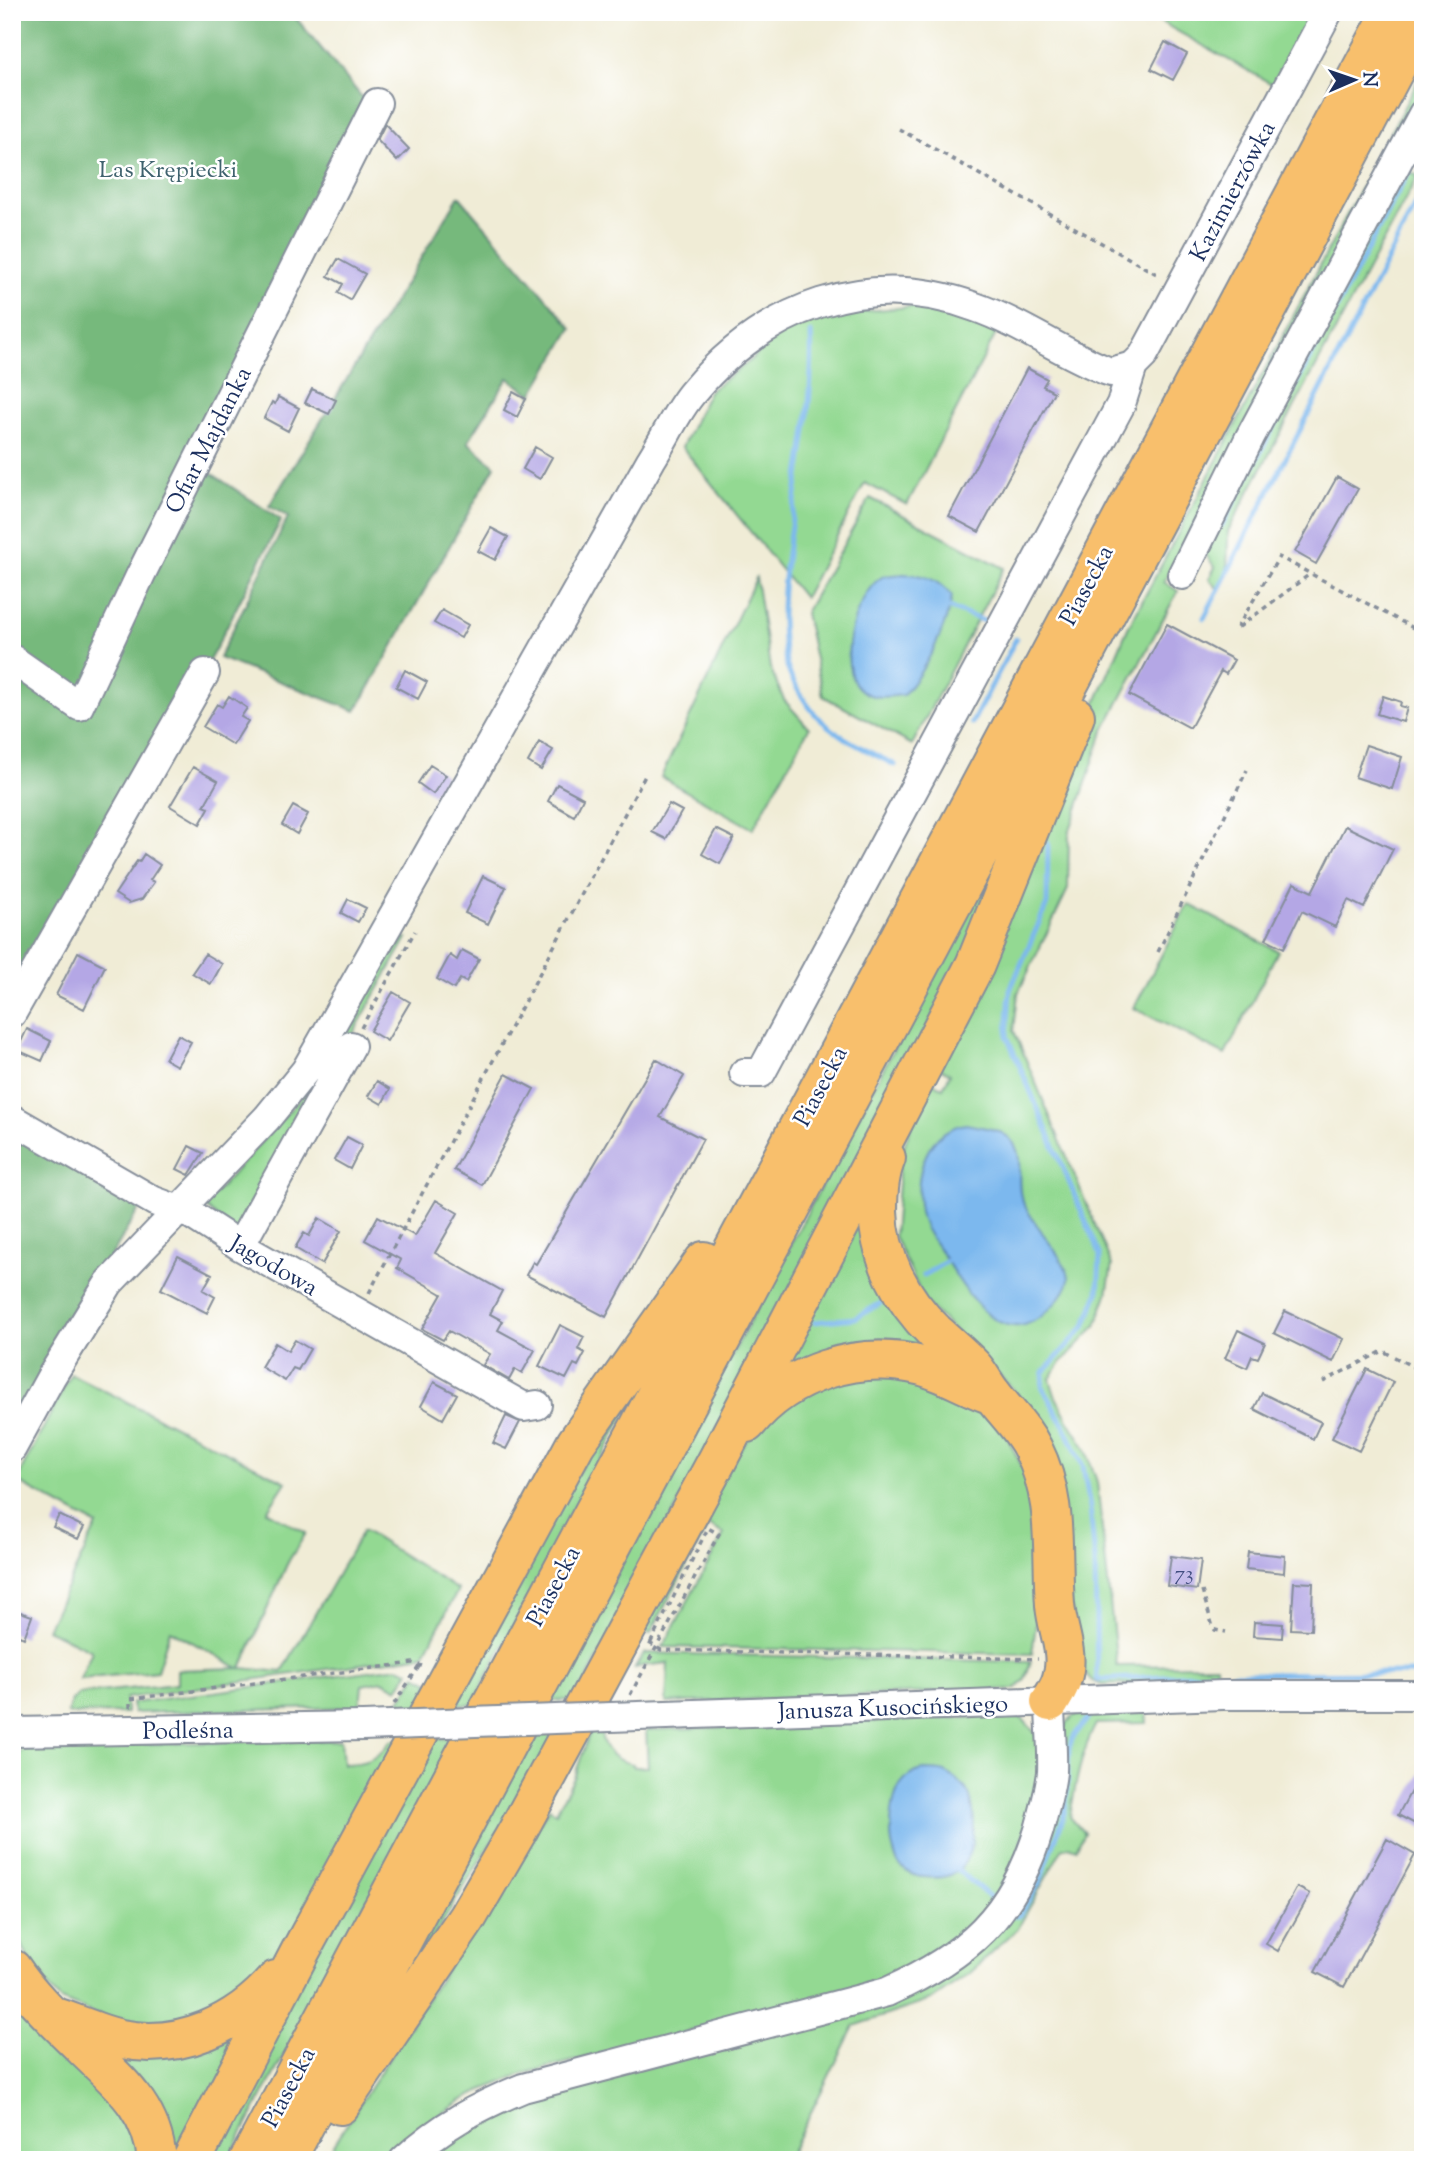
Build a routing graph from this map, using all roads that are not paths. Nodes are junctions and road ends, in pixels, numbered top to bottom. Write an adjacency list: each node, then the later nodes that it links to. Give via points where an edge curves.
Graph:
1 (1328, 12): 6 (street, Kazimierzówka, via 1143,356)
2 (1392, 12): 16 (highway, Piasecka)
3 (1423, 16): 7 (highway, Piasecka)
4 (377, 103): 9 (street, Ofiar Majdanka, via 79,706)
5 (1423, 114): 8 (street, via 1250,437)
6 (1133, 366): 13 (street, Kazimierzówka, via 1121,404 768,1061 761,1073); 17 (street, via 1111,372 978,308 919,292 884,290 794,312 730,353 691,395 651,460 306,1070 267,1118)
7 (1170, 491): 14 (highway, via 975,965); 34 (highway, Piasecka)
8 (1182, 575)
9 (12, 659)
10 (205, 673): 11 (street)
11 (12, 1013)
12 (351, 1045): 18 (street)
13 (744, 1073)
14 (916, 1078): 19 (highway, via 880,1171 882,1248 919,1315 975,1370); 22 (highway)
15 (12, 1119): 17 (street, Jagodowa, via 154,1201)
16 (786, 1149): 28 (highway, via 576,1443); 33 (highway, Piasecka)
17 (178, 1210): 18 (street, Jagodowa); 21 (street, via 109,1283)
18 (240, 1246): 20 (street, Jagodowa, via 524,1407)
19 (992, 1395): 22 (highway, via 905,1362 832,1367 785,1388 759,1408); 23 (highway, via 1033,1448 1047,1486 1055,1543)
20 (537, 1405)
21 (12, 1448)
22 (718, 1459): 35 (highway, via 473,1908)
23 (1055, 1607): 25 (highway, via 1042,1659 1042,1683); 25 (highway, via 1065,1662 1062,1680)
24 (1423, 1696): 25 (street, Janusza Kusocińskiego, via 1223,1695)
25 (1050, 1702): 26 (street, Janusza Kusocińskiego, bridge); 36 (street, via 1052,1772 1023,1874 1008,1902 980,1934 933,1970 887,1992 523,2088 449,2123)
26 (363, 1726): 27 (street, Podleśna)
27 (12, 1732)
28 (300, 1952): 30 (highway, via 252,2004 203,2033 142,2042); 32 (highway)
29 (12, 1969): 30 (highway)
30 (53, 2016): 31 (highway, via 131,2095 153,2133)
31 (158, 2160)
32 (192, 2160)
33 (249, 2160)
34 (286, 2160)
35 (304, 2160)
36 (404, 2160)

